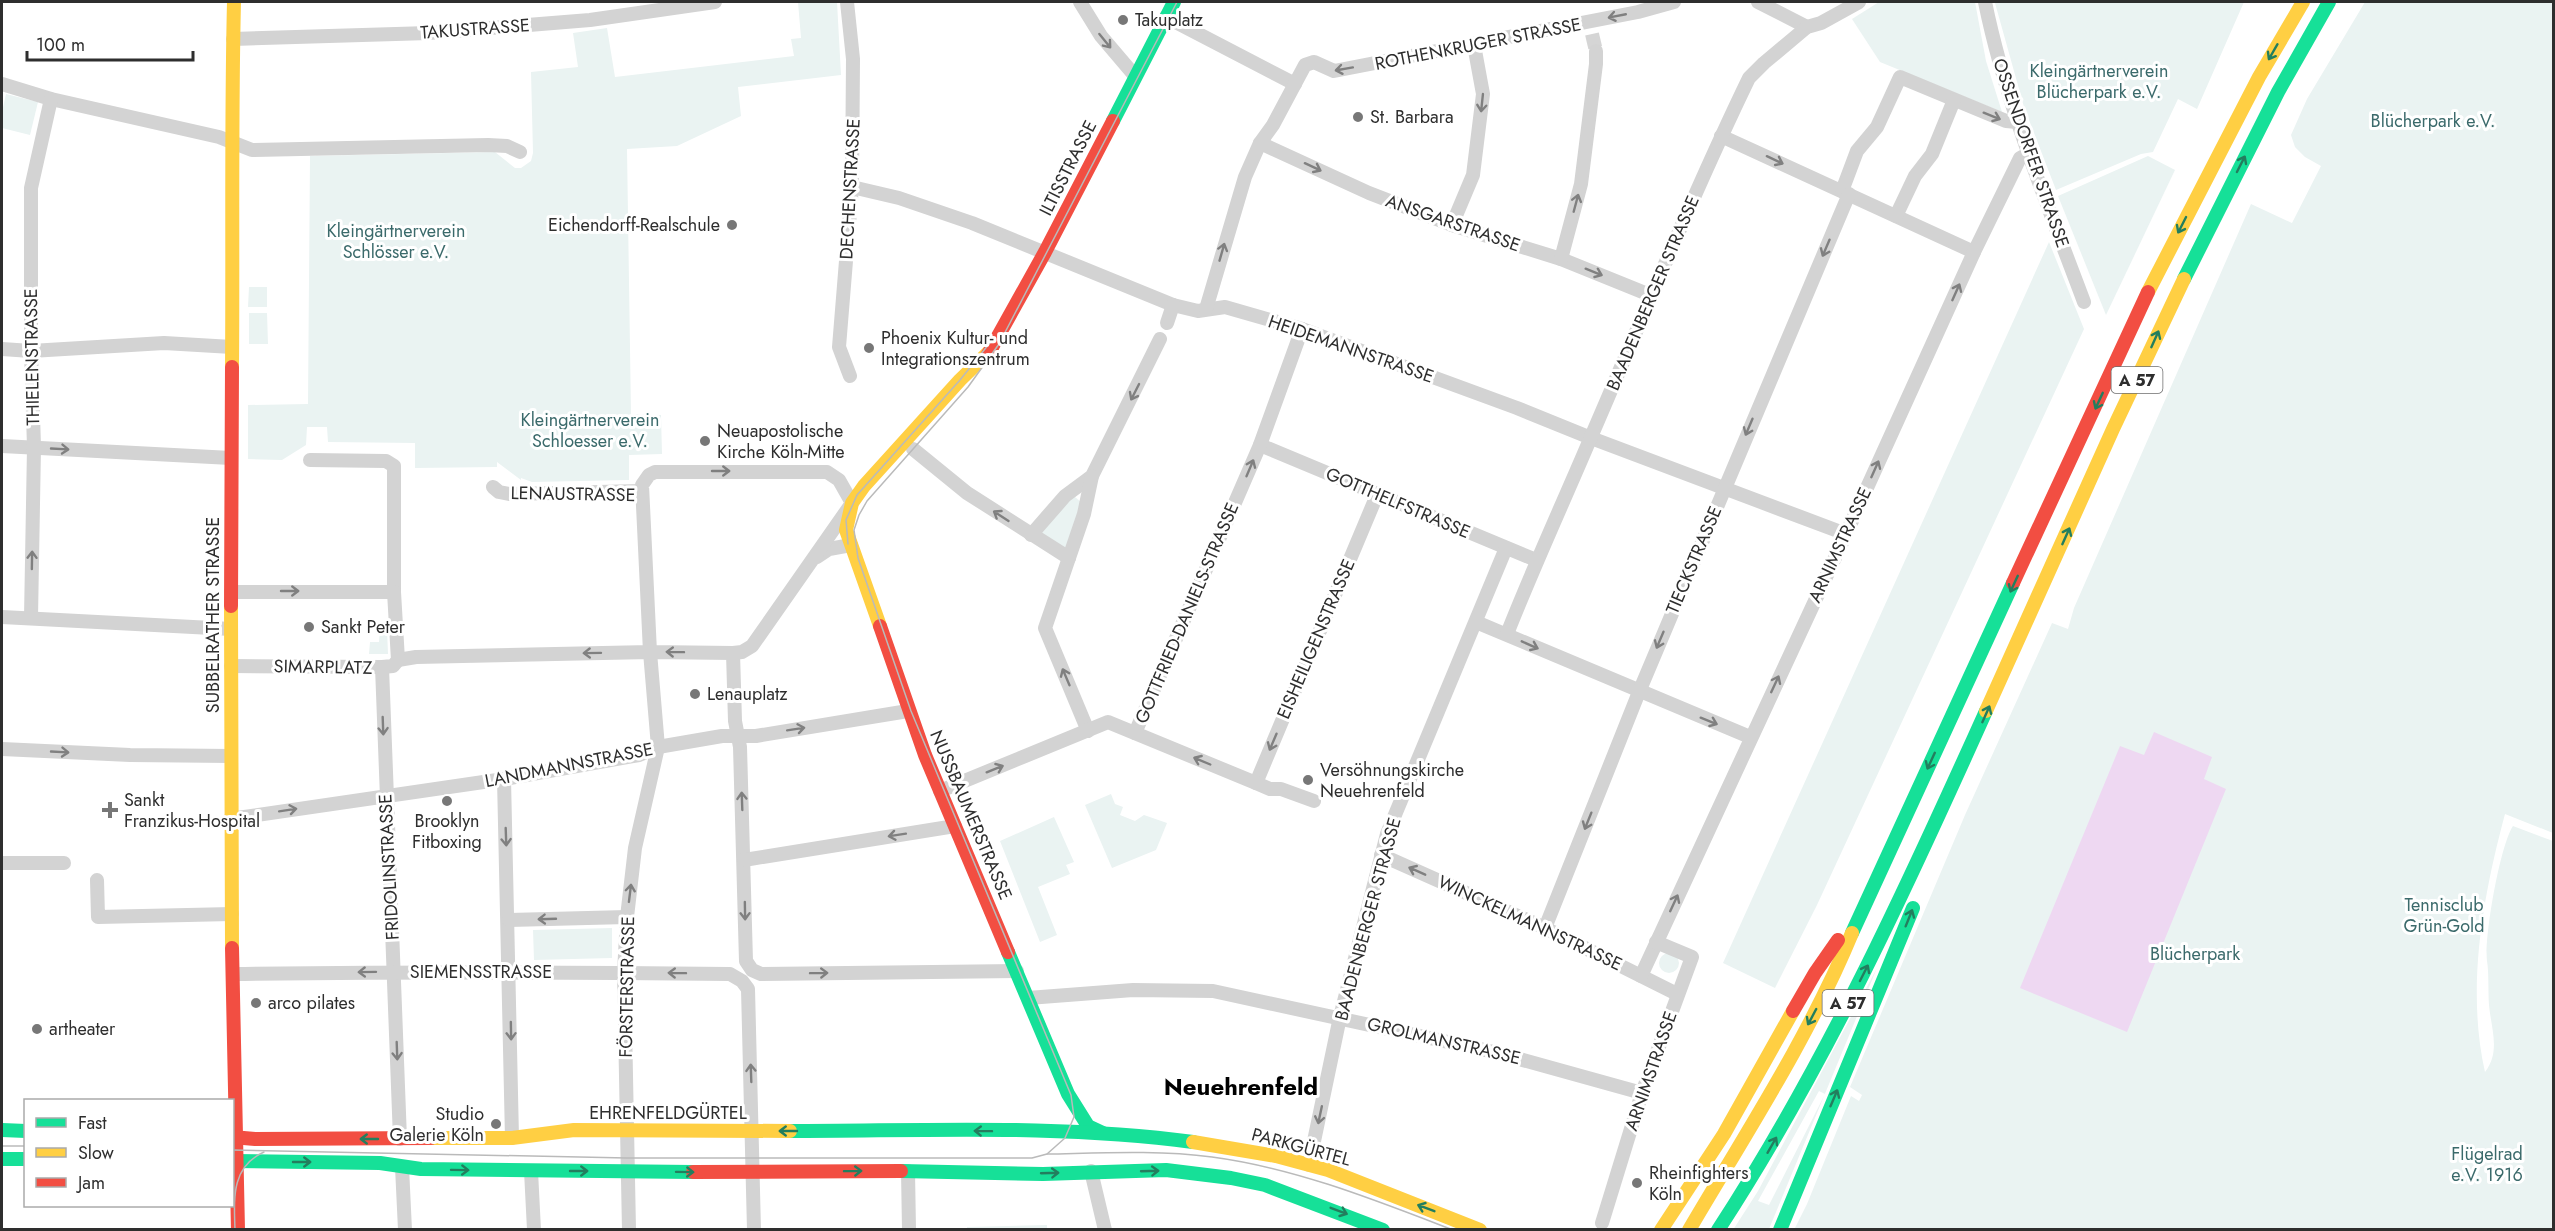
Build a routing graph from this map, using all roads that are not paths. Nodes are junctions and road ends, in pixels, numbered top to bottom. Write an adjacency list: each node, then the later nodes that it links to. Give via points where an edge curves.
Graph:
1 (234, 2): 14 (main road, SUBBELRATHER STRASSE)
2 (715, 2): 14 (street, TAKUSTRASSE, via 590,20 429,33)
3 (847, 2): 28 (street, DECHENSTRASSE, via 853,59)
4 (1080, 2): 17 (street, one-way to 17, via 1101,36)
5 (1174, 2): 12 (main road, ILTISSTRASSE)
6 (1674, 2): 15 (street, ROTHENKRUGER STRASSE, one-way to 15, via 1591,28)
7 (1758, 2): 13 (street)
8 (1859, 2): 13 (street, BAADENBERGER STRASSE)
9 (1985, 2): 22 (street, OSSENDORFER STRASSE)
10 (2303, 2): 101 (main road, A 57, one-way to 101, via 2259,77 2157,275)
11 (2329, 2): 88 (main road, A 57, one-way to 11, via 2179,286 2280,88)
12 (1166, 17): 17 (main road, ILTISSTRASSE); 19 (street)
13 (1807, 27): 23 (street, BAADENBERGER STRASSE, via 1749,78)
14 (233, 39): 24 (main road, SUBBELRATHER STRASSE)
15 (1474, 45): 19 (street, ROTHENKRUGER STRASSE, one-way to 19, via 1334,71 1314,62 1305,65); 31 (street, one-way to 31, via 1483,94 1473,175)
16 (1596, 51): 34 (street, one-way to 16, via 1581,184)
17 (1135, 76): 32 (main road, ILTISSTRASSE)
18 (2, 84): 20 (street)
19 (1294, 84): 25 (street, ROTHENKRUGER STRASSE)
20 (51, 99): 24 (street); 45 (street, THIELENSTRASSE, via 31,188)
21 (1954, 100): 22 (street, one-way to 22); 29 (street, TIECKSTRASSE, via 1899,77 1877,128 1857,151); 30 (street, via 1932,154 1915,176)
22 (2017, 122): 27 (street, OSSENDORFER STRASSE)
23 (1721, 136): 29 (street, one-way to 29); 35 (street, BAADENBERGER STRASSE)
24 (233, 141): 26 (street, via 259,151 488,145 507,146); 42 (main road, SUBBELRATHER STRASSE)
25 (1260, 143): 31 (street, ANSGARSTRASSE, one-way to 31, via 1369,193); 38 (street, ROTHENKRUGER STRASSE, one-way to 25, via 1245,177)
26 (520, 152)
27 (2029, 153): 33 (street, ARNIMSTRASSE, via 2019,158); 36 (street, OSSENDORFER STRASSE)
28 (852, 187): 32 (street, HEIDEMANNSTRASSE, via 899,198); 46 (street, DECHENSTRASSE, via 839,347)
29 (1845, 192): 30 (street); 56 (street, TIECKSTRASSE, one-way to 56)
30 (1896, 216): 33 (street)
31 (1452, 225): 34 (street, ANSGARSTRASSE)
32 (1045, 252): 37 (street, HEIDEMANNSTRASSE); 43 (main road, ILTISSTRASSE)
33 (1974, 252): 60 (street, ARNIMSTRASSE, one-way to 33)
34 (1561, 260): 35 (street, ANSGARSTRASSE, one-way to 35)
35 (1650, 295): 47 (street, BAADENBERGER STRASSE)
36 (2084, 302)
37 (1173, 305): 38 (street, HEIDEMANNSTRASSE); 39 (street)
38 (1206, 309): 40 (street, HEIDEMANNSTRASSE, via 1225,307)
39 (1167, 323)
40 (1302, 329): 47 (street, HEIDEMANNSTRASSE); 48 (street, GOTTFRIED-DANIELS-STRASSE)
41 (1160, 339): 54 (street, one-way to 54)
42 (232, 347): 45 (street, via 164,344); 52 (main road, SUBBELRATHER STRASSE)
43 (992, 349): 51 (main road, ILTISSTRASSE, via 968,387); 59 (main road, ILTISSTRASSE)
44 (2, 350): 45 (street)
45 (31, 351): 50 (street, THIELENSTRASSE)
46 (849, 376)
47 (1591, 438): 56 (street, HEIDEMANNSTRASSE); 66 (street, BAADENBERGER STRASSE)
48 (1260, 445): 58 (street, GOTTHELFSTRASSE); 82 (street, GOTTFRIED-DANIELS-STRASSE, one-way to 48)
49 (2, 446): 50 (street)
50 (34, 447): 52 (street, one-way to 52); 70 (street, THIELENSTRASSE, one-way to 50)
51 (913, 449): 61 (street, one-way to 51, via 967,493); 62 (main road, ILTISSTRASSE, via 862,508)
52 (231, 458): 67 (main road, SUBBELRATHER STRASSE)
53 (310, 460): 68 (street, SIMARPLATZ, via 386,461 394,466)
54 (1092, 476): 61 (street, via 1065,496); 64 (street)
55 (492, 487): 57 (street, LENAUSTRASSE, via 509,494)
56 (1723, 489): 60 (street, HEIDEMANNSTRASSE); 79 (street, TIECKSTRASSE, one-way to 79)
57 (642, 491): 59 (street, one-way to 59, via 649,476 663,472 827,472 839,480); 74 (street, LENAUSTRASSE)
58 (1377, 495): 63 (street, GOTTHELFSTRASSE); 90 (street, EISHEILIGENSTRASSE, one-way to 90)
59 (852, 503): 62 (main road, ILTISSTRASSE, via 846,525); 65 (street, ILTISSTRASSE)
60 (1846, 534): 84 (street, ARNIMSTRASSE, one-way to 60)
61 (1031, 536): 64 (street)
62 (851, 545): 65 (street, ILTISSTRASSE, via 829,549); 80 (main road, NUSSBAUMERSTRASSE)
63 (1506, 548): 66 (street, GOTTHELFSTRASSE); 71 (street, BAADENBERGER STRASSE)
64 (1068, 558): 81 (street, one-way to 64, via 1045,628)
65 (813, 560): 75 (street, ILTISSTRASSE, via 752,646)
66 (1536, 560): 73 (street, BAADENBERGER STRASSE)
67 (231, 592): 68 (street, one-way to 68); 72 (main road, SUBBELRATHER STRASSE)
68 (394, 592): 76 (street, SIMARPLATZ)
69 (2, 617): 70 (street)
70 (31, 618): 72 (street)
71 (1476, 622): 73 (street); 96 (street, BAADENBERGER STRASSE, via 1387,834)
72 (231, 629): 77 (main road, SUBBELRATHER STRASSE)
73 (1507, 634): 79 (street, one-way to 79)
74 (650, 652): 75 (street, one-way to 74); 76 (street, one-way to 76); 85 (street)
75 (733, 653): 83 (street)
76 (398, 660): 78 (street, SIMARPLATZ, via 393,666)
77 (231, 666): 78 (street, SIMARPLATZ); 87 (main road, SUBBELRATHER STRASSE)
78 (382, 667): 92 (street, FRIDOLINSTRASSE, one-way to 92)
79 (1639, 692): 84 (street, one-way to 84); 105 (street, TIECKSTRASSE, one-way to 105)
80 (908, 711): 83 (street, LANDMANNSTRASSE, one-way to 80); 91 (main road, NUSSBAUMERSTRASSE)
81 (1088, 731): 82 (street, GOTTFRIED-DANIELS-STRASSE, via 1108,722); 91 (street, GOTTFRIED-DANIELS-STRASSE, one-way to 81)
82 (1135, 733): 90 (street, one-way to 82)
83 (738, 736): 85 (street, LANDMANNSTRASSE); 97 (street, one-way to 83)
84 (1750, 737): 106 (street, ARNIMSTRASSE, one-way to 84)
85 (658, 747): 89 (street, LANDMANNSTRASSE); 103 (street, FÖRSTERSTRASSE, one-way to 85, via 635,848)
86 (2, 749): 87 (street, one-way to 87)
87 (231, 756): 94 (main road, SUBBELRATHER STRASSE)
88 (1962, 767): 152 (main road, A 57, one-way to 88, via 1798,1101 1887,928); 153 (main road, one-way to 88, via 1957,798)
89 (504, 779): 92 (street, LANDMANNSTRASSE); 104 (street, one-way to 104)
90 (1256, 783): 93 (street)
91 (940, 792): 95 (main road, NUSSBAUMERSTRASSE)
92 (385, 796): 94 (street, LANDMANNSTRASSE, one-way to 92); 107 (street, FRIDOLINSTRASSE)
93 (1314, 801)
94 (230, 819): 102 (main road, SUBBELRATHER STRASSE)
95 (955, 826): 97 (street, one-way to 97); 109 (main road, NUSSBAUMERSTRASSE)
96 (1382, 855): 105 (street, WINCKELMANNSTRASSE, one-way to 96); 115 (street, BAADENBERGER STRASSE)
97 (744, 860): 109 (street, one-way to 109, via 746,962 761,974)
98 (2, 863): 99 (street)
99 (64, 863)
100 (97, 880): 102 (street, via 98,917)
101 (1863, 907): 138 (main road, via 1815,973 1724,1134); 151 (main road, A 57, one-way to 151, via 1836,972)
102 (232, 914): 111 (main road, SUBBELRATHER STRASSE)
103 (627, 917): 104 (street, one-way to 104); 110 (street, FÖRSTERSTRASSE)
104 (509, 920): 108 (street)
105 (1545, 928): 112 (street, WINCKELMANNSTRASSE)
106 (1656, 942): 112 (street, ARNIMSTRASSE); 113 (street, ARNIMSTRASSE, via 1692,957)
107 (394, 972): 108 (street, SIEMENSSTRASSE); 111 (street, SIEMENSSTRASSE, one-way to 111); 126 (street, FRIDOLINSTRASSE, one-way to 126)
108 (510, 972): 110 (street, SIEMENSSTRASSE); 127 (street, one-way to 127)
109 (1017, 972): 114 (main road, NUSSBAUMERSTRASSE)
110 (624, 973): 120 (street, FÖRSTERSTRASSE); 122 (street, SIEMENSSTRASSE, one-way to 110, via 748,989 742,981 729,974)
111 (233, 975): 118 (main road, SUBBELRATHER STRASSE)
112 (1641, 976): 113 (street, WINCKELMANNSTRASSE)
113 (1677, 994): 116 (street, ARNIMSTRASSE)
114 (1028, 998): 115 (street, GROLMANSTRASSE, via 1133,990 1214,991); 117 (main road, NUSSBAUMERSTRASSE)
115 (1340, 1017): 116 (street, GROLMANSTRASSE, via 1494,1052); 131 (street, BAADENBERGER STRASSE, one-way to 131)
116 (1642, 1093): 139 (street, ARNIMSTRASSE)
117 (1068, 1094): 123 (main road, NUSSBAUMERSTRASSE, via 1070,1109); 124 (main road, NUSSBAUMERSTRASSE, via 1088,1126)
118 (230, 1095)
119 (2, 1130): 121 (main road)
120 (628, 1130): 122 (main road, EHRENFELDGÜRTEL); 127 (main road, EHRENFELDGÜRTEL); 134 (street, FÖRSTERSTRASSE)
121 (24, 1131)
122 (753, 1131): 123 (main road, EHRENFELDGÜRTEL, one-way to 122); 136 (street)
123 (1065, 1132): 124 (main road, EHRENFELDGÜRTEL)
124 (1103, 1133): 131 (main road, PARKGÜRTEL, via 1242,1149)
125 (234, 1137): 126 (main road, EHRENFELDGÜRTEL, one-way to 125); 130 (main road, SUBBELRATHER STRASSE)
126 (400, 1138): 127 (main road, EHRENFELDGÜRTEL)
127 (512, 1138)
128 (2, 1159): 129 (main road)
129 (24, 1159)
130 (234, 1161): 132 (main road, one-way to 132, via 380,1163); 140 (main road, SUBBELRATHER STRASSE)
131 (1309, 1165): 148 (main road, PARKGÜRTEL, one-way to 131)
132 (402, 1167): 133 (main road, one-way to 133); 141 (street)
133 (531, 1171): 134 (main road, one-way to 134); 142 (street)
134 (626, 1171): 136 (main road, one-way to 136); 143 (street, FÖRSTERSTRASSE)
135 (908, 1171): 136 (main road, one-way to 135); 137 (main road, one-way to 137); 145 (street)
136 (753, 1172): 144 (street)
137 (1091, 1172): 146 (street); 147 (main road, one-way to 147, via 1166,1170 1231,1178 1296,1195)
138 (1679, 1203): 149 (main road); 150 (main road)
139 (1602, 1223)
140 (238, 1230)
141 (405, 1230)
142 (534, 1230)
143 (629, 1230)
144 (754, 1230)
145 (909, 1230)
146 (1105, 1230)
147 (1383, 1230)
148 (1480, 1230)
149 (1654, 1230)
150 (1661, 1230)
151 (1689, 1230)
152 (1718, 1230)
153 (1780, 1230)

